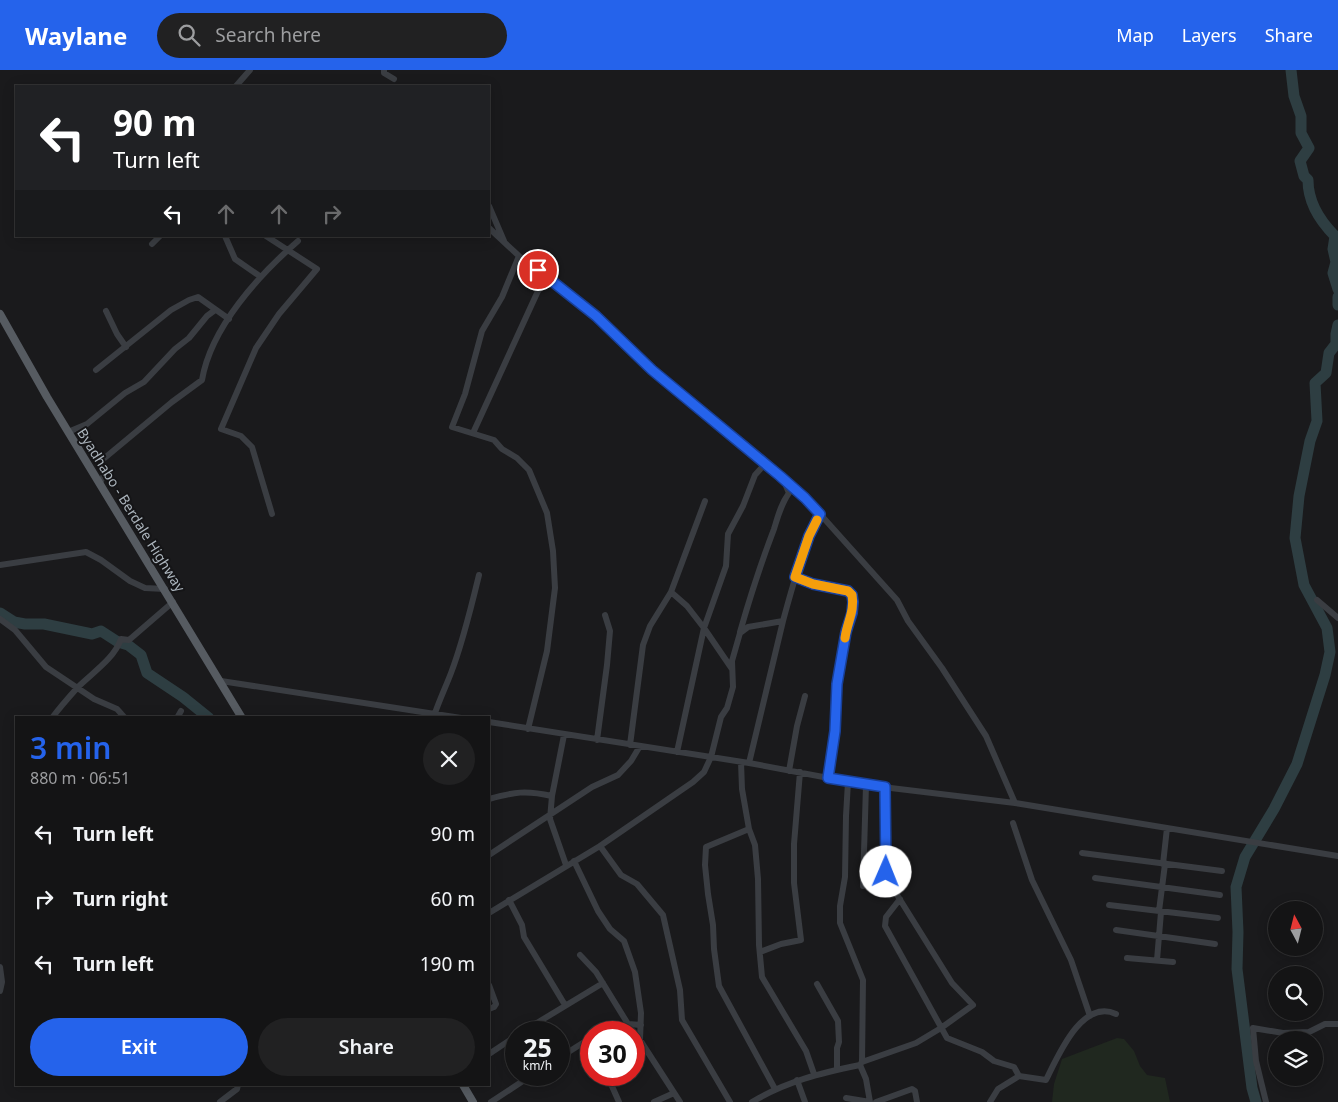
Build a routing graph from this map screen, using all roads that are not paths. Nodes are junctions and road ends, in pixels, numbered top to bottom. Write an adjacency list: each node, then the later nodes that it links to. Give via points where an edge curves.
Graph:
1 (250, 70): 4 (street)
2 (384, 70): 3 (street)
3 (394, 79)
4 (237, 85)
5 (490, 208): 12 (street)
6 (490, 229): 12 (street)
7 (159, 237): 11 (street)
8 (225, 237): 15 (street, via 235,259)
9 (268, 237): 13 (street)
10 (298, 241): 13 (street)
11 (152, 244)
12 (506, 245): 14 (street)
13 (287, 250): 15 (street); 29 (street, via 317,269 279,314 256,348 221,429 241,436 252,447)
14 (519, 256): 16 (street); 24 (street, via 502,297 482,331 465,394 452,427)
15 (261, 277): 20 (street)
16 (547, 278): 24 (street, via 538,291); 25 (street, via 596,316 652,370)
17 (214, 310): 20 (street); 21 (street, via 198,297 189,300 171,310); 23 (street, via 144,382 87,424)
18 (106, 311): 21 (street)
19 (0, 314): 23 (main road, Byadhabo - Berdale Highway)
20 (228, 319): 27 (street, via 204,368 202,380 101,461 106,471)
21 (126, 347): 22 (street)
22 (96, 370)
23 (68, 432): 27 (main road, Byadhabo - Berdale Highway)
24 (473, 433): 55 (street, via 494,440 529,470 547,513 555,588 547,652)
25 (764, 464): 26 (street); 42 (street, via 755,475 728,534 726,566)
26 (784, 480): 30 (street); 43 (street, via 788,493 768,542)
27 (100, 483): 34 (main road, Byadhabo - Berdale Highway)
28 (706, 501): 35 (street)
29 (272, 514)
30 (820, 514): 33 (street); 72 (street, via 897,600 986,736)
31 (0, 565): 34 (street, via 86,552 130,581 145,588)
32 (479, 576): 49 (street, via 451,674 443,689)
33 (795, 577): 41 (street); 66 (street, via 848,591 852,595 852,613 837,684)
34 (165, 589): 37 (main road, Byadhabo - Berdale Highway)
35 (671, 592): 42 (street); 58 (street, via 650,626 643,645)
36 (1317, 600): 39 (street)
37 (173, 602): 45 (main road, Byadhabo - Berdale Highway); 46 (street, via 129,640 120,642)
38 (604, 615): 57 (street, via 610,631)
39 (1338, 618)
40 (0, 619): 46 (street, via 15,630 46,667)
41 (783, 621): 43 (street, via 748,627); 63 (street)
42 (704, 628): 44 (street); 60 (street)
43 (740, 633): 44 (street)
44 (732, 669): 61 (street, via 727,708 721,717)
45 (221, 682): 49 (street); 53 (main road, Byadhabo - Berdale Highway)
46 (78, 687): 50 (street); 51 (street, via 103,704 117,709)
47 (805, 696): 64 (street)
48 (181, 711): 52 (street)
49 (438, 715)
50 (54, 716)
51 (123, 716)
52 (178, 716)
53 (241, 716)
54 (490, 722): 55 (street)
55 (528, 729): 56 (street)
56 (564, 735): 57 (street); 70 (street)
57 (597, 740): 58 (street)
58 (630, 745): 59 (street)
59 (640, 746): 60 (street); 73 (street, via 618,775 592,787)
60 (677, 752): 61 (street)
61 (711, 757): 62 (street); 77 (street, via 704,772 694,782)
62 (741, 762): 63 (street); 76 (street)
63 (749, 763): 64 (street)
64 (788, 771): 65 (street)
65 (800, 772): 66 (street); 98 (street, via 794,883 802,940)
66 (828, 778): 67 (street)
67 (848, 782): 68 (street); 120 (street, via 840,923 863,980)
68 (866, 785): 69 (street); 86 (street)
69 (885, 787): 72 (street); 89 (street, via 886,872)
70 (552, 796): 71 (street, via 521,791); 73 (street)
71 (490, 799)
72 (1015, 804): 75 (street)
73 (550, 814): 79 (street); 83 (street)
74 (1013, 823): 111 (street, via 1032,880 1071,960)
75 (1167, 828): 80 (street); 82 (street)
76 (749, 829): 98 (street, via 755,845); 129 (street, via 706,847 708,894 719,986)
77 (600, 846): 81 (street); 138 (street, via 621,875 637,884 663,915 680,990 682,1020)
78 (1082, 853): 82 (street)
79 (490, 854)
80 (1338, 856)
81 (574, 860): 83 (street); 114 (street, via 598,911 610,929 624,941 634,972)
82 (1164, 864): 84 (street); 87 (street)
83 (566, 865): 90 (street)
84 (1222, 871)
85 (1095, 878): 87 (street)
86 (863, 886)
87 (1162, 888): 88 (street); 93 (street)
88 (1220, 895)
89 (900, 899): 116 (street, via 886,917 885,926); 116 (street, via 952,983 973,1005)
90 (509, 900): 92 (street); 108 (street, via 522,925 524,937)
91 (1109, 905): 93 (street)
92 (490, 912)
93 (1160, 912): 94 (street); 96 (street)
94 (1218, 918)
95 (1116, 930): 96 (street)
96 (1159, 936): 97 (street); 101 (street)
97 (1216, 944)
98 (760, 952): 122 (street, via 762,977 806,1051)
99 (580, 955): 104 (street)
100 (1127, 958): 101 (street)
101 (1157, 960): 102 (street)
102 (1174, 962)
103 (0, 967): 107 (street)
104 (603, 984): 108 (street); 113 (street)
105 (817, 984): 121 (street, via 838,1021)
106 (490, 988): 109 (street, via 496,1005)
107 (0, 991)
108 (565, 1005): 112 (street)
109 (490, 1008)
110 (1116, 1014): 111 (street, via 1103,1010)
111 (1090, 1016): 123 (street, via 1074,1028 1046,1080)
112 (540, 1021)
113 (626, 1021)
114 (641, 1021)
115 (1338, 1024): 145 (street, via 1325,1024 1309,1032 1283,1033 1254,1028 1256,1061)
116 (941, 1028): 120 (street, via 916,1043); 123 (street, via 947,1038 1014,1067)
117 (505, 1043): 119 (street)
118 (645, 1048): 130 (street)
119 (490, 1053)
120 (861, 1063): 121 (street); 141 (street)
121 (837, 1069): 122 (street)
122 (814, 1074): 124 (street)
123 (1019, 1076): 144 (street, via 998,1089)
124 (796, 1080): 129 (street); 140 (street)
125 (238, 1086): 132 (street)
126 (464, 1086): 133 (main road)
127 (516, 1086): 134 (street)
128 (612, 1086): 135 (street)
129 (776, 1089): 139 (street)
130 (674, 1093): 136 (street); 137 (street)
131 (846, 1098): 141 (street)
132 (220, 1102)
133 (473, 1102)
134 (492, 1102)
135 (619, 1102)
136 (654, 1102)
137 (680, 1102)
138 (730, 1102)
139 (752, 1102)
140 (805, 1102)
141 (870, 1102)
142 (876, 1102): 143 (street, via 912,1089)
143 (917, 1102)
144 (990, 1102)
145 (1266, 1102)

